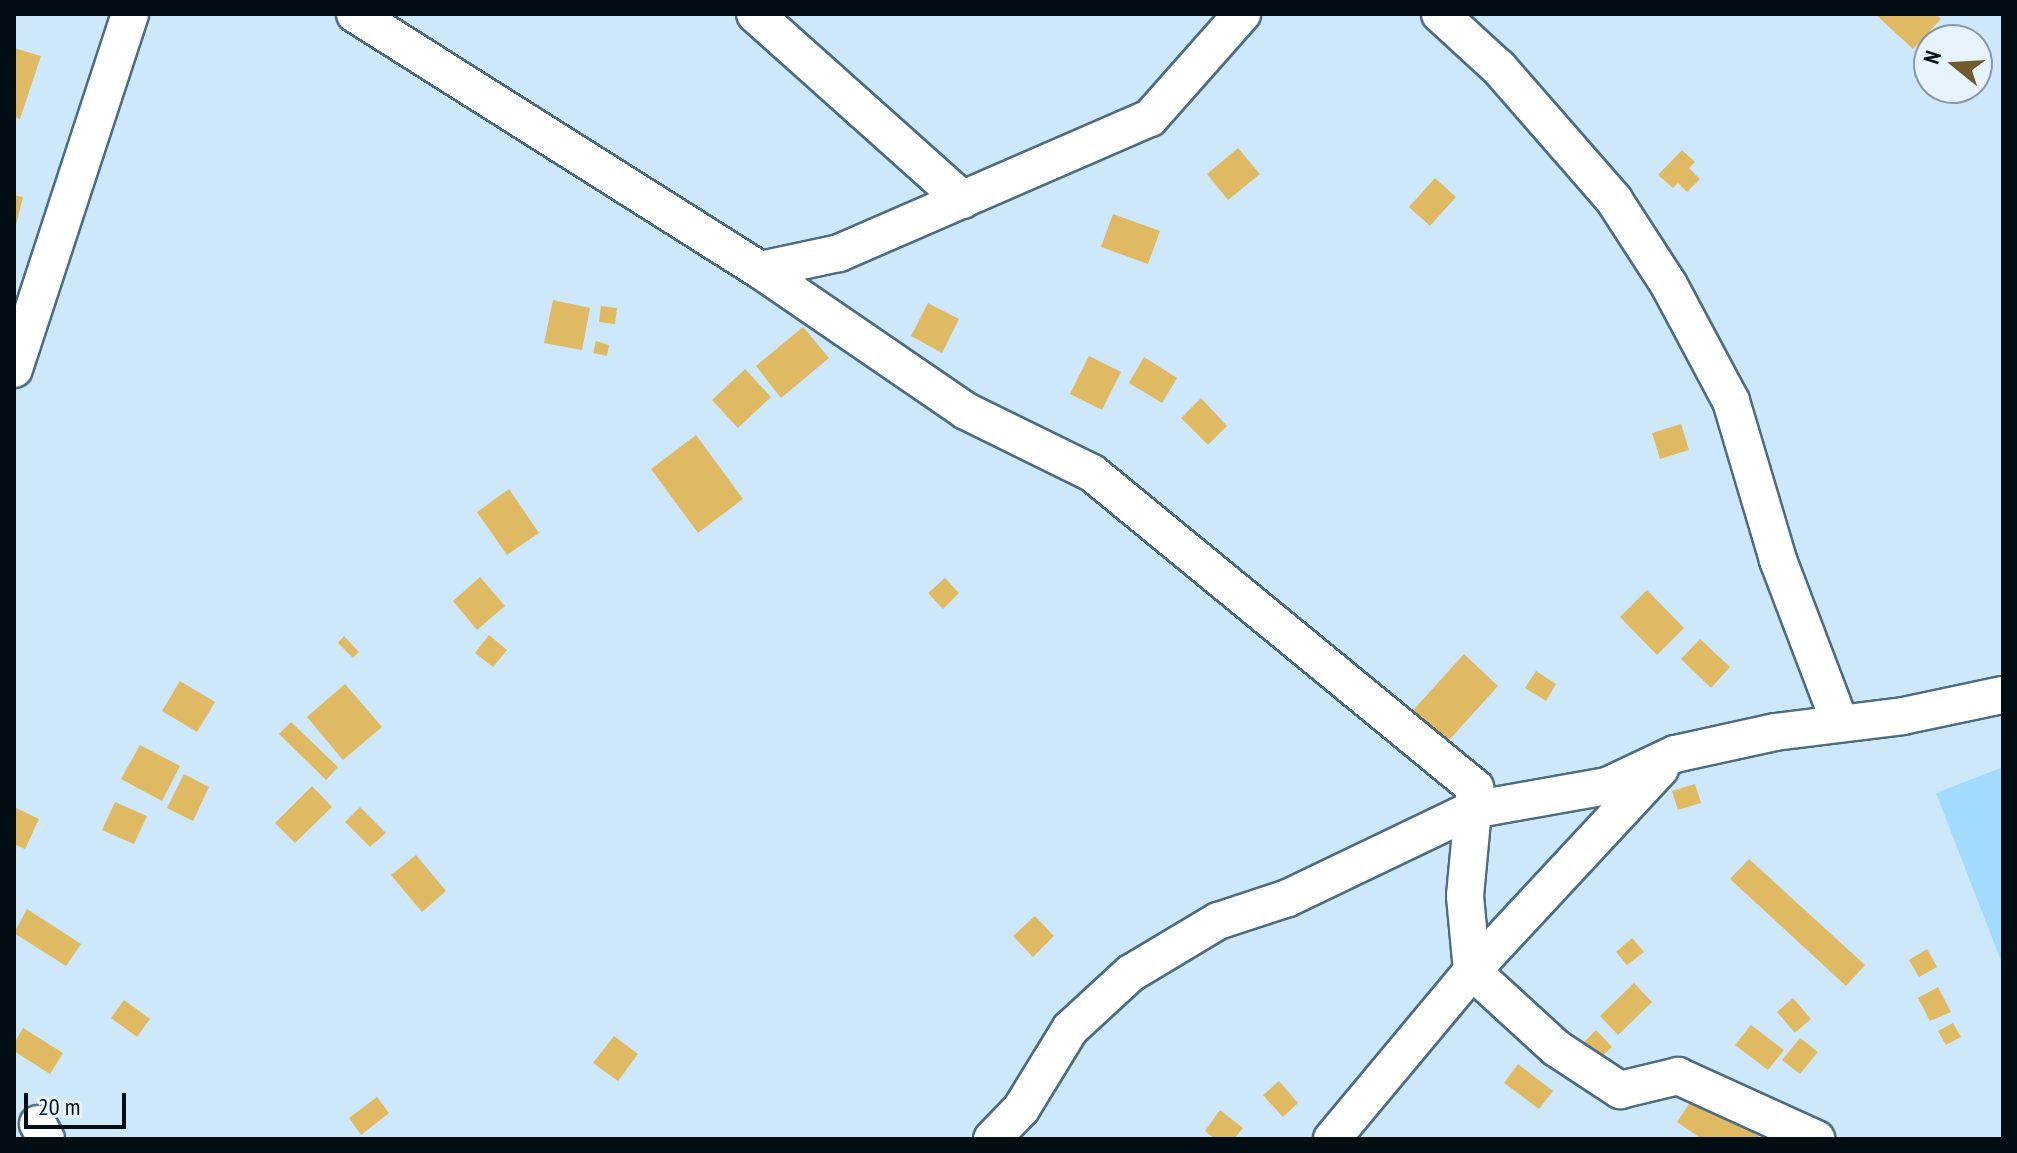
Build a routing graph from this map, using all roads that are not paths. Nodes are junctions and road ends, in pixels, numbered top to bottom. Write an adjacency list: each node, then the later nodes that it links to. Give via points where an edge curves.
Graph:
1 (130, 14): 8 (street)
2 (355, 14): 7 (street)
3 (755, 14): 6 (street)
4 (1242, 14): 6 (street, via 1150,118)
5 (1440, 14): 10 (street, via 1499,68 1614,200 1669,285 1731,401 1778,560)
6 (963, 200): 7 (street, via 839,253)
7 (760, 270): 12 (street, via 966,411 1092,473 1475,788)
8 (14, 369)
9 (2003, 695): 10 (street)
10 (1840, 723): 11 (street)
11 (1675, 754): 12 (street, via 1607,786); 13 (street)
12 (1472, 810): 13 (street, via 1465,896); 14 (street, via 1288,898 1218,921 1131,973 1070,1029 1021,1109)
13 (1472, 971): 15 (street); 16 (street, via 1556,1048 1620,1090 1678,1076)
14 (992, 1139)
15 (1332, 1139)
16 (1816, 1139)

